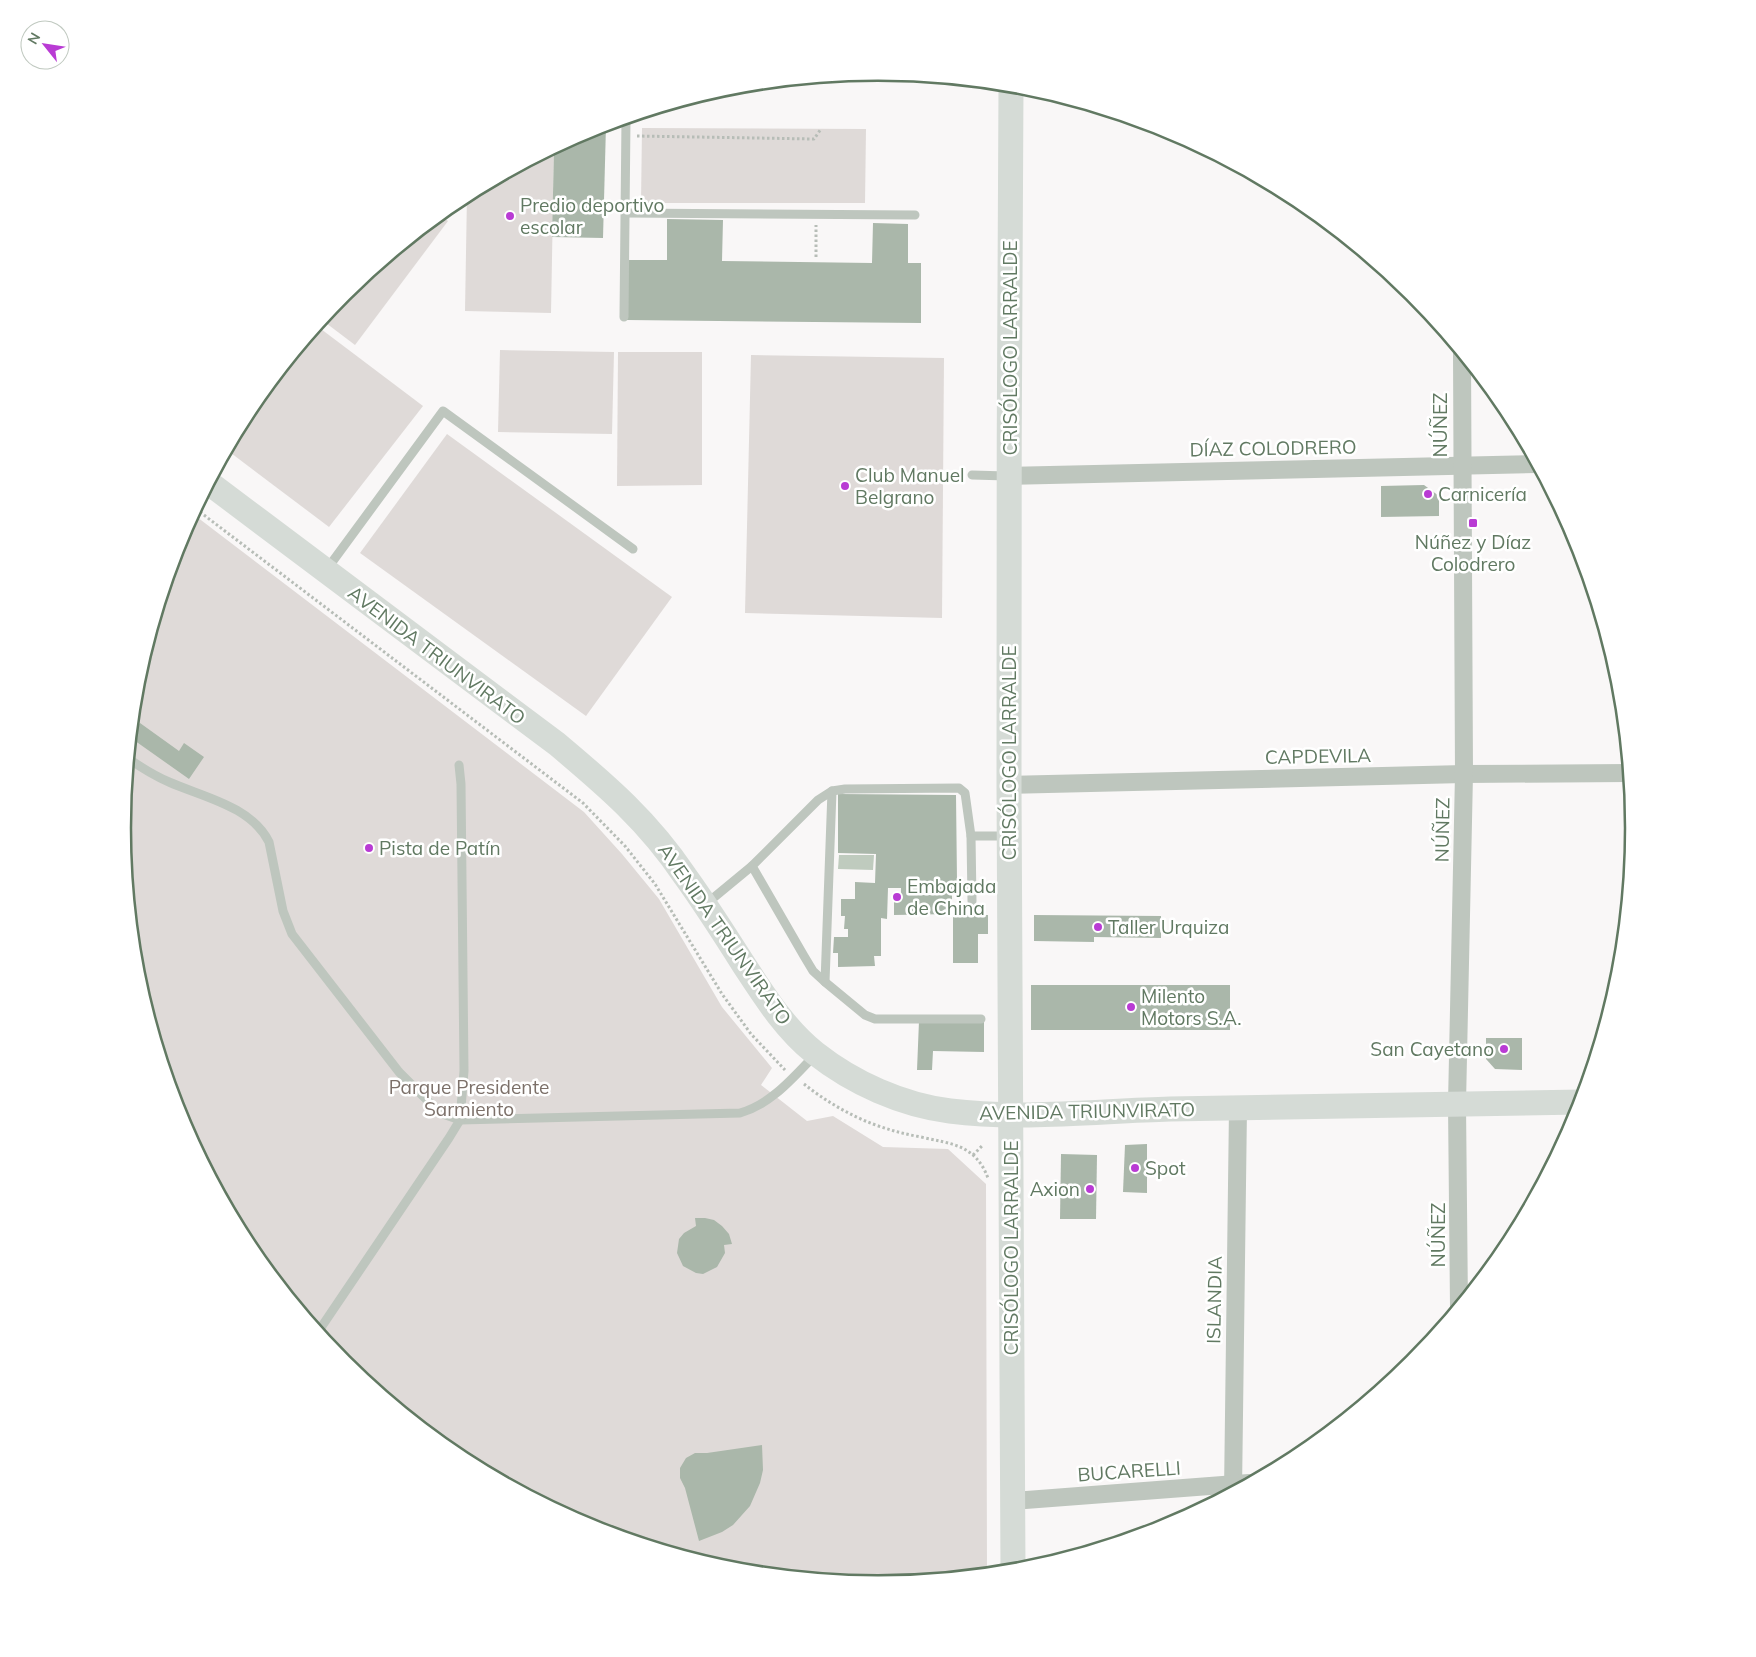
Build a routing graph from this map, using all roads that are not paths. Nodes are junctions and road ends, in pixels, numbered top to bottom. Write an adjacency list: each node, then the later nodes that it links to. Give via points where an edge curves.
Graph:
1 (1015, 94): 10 (main road, CRISÓLOGO LARRALDE)
2 (626, 125): 3 (lane)
3 (625, 213): 4 (lane); 5 (lane)
4 (916, 215)
5 (624, 317)
6 (1462, 363): 8 (street, NÚÑEZ)
7 (1530, 464): 8 (street, DÍAZ COLODRERO)
8 (1462, 465): 10 (street, DÍAZ COLODRERO); 17 (street, NÚÑEZ)
9 (972, 475): 10 (lane)
10 (1010, 476): 18 (main road, CRISÓLOGO LARRALDE)
11 (214, 486): 13 (main road, AVENIDA TRIUNVIRATO)
12 (633, 550): 13 (lane, via 443,411)
13 (325, 572): 24 (main road, AVENIDA TRIUNVIRATO, via 557,744 607,786 662,844)
14 (134, 762): 32 (lane, via 170,783 236,810 264,832 269,842 283,911 292,934 399,1072 440,1113)
15 (459, 765): 32 (lane, via 464,1062)
16 (1623, 773): 17 (street, CAPDEVILA)
17 (1464, 774): 18 (street, CAPDEVILA); 29 (street, NÚÑEZ)
18 (1009, 785): 21 (main road, CRISÓLOGO LARRALDE)
19 (832, 790): 20 (lane, via 959,788 965,793); 22 (lane); 25 (lane)
20 (971, 836): 21 (lane); 23 (lane)
21 (1009, 836): 31 (main road, CRISÓLOGO LARRALDE)
22 (752, 866): 24 (lane); 25 (lane, via 804,956)
23 (972, 901)
24 (705, 905): 27 (main road, AVENIDA TRIUNVIRATO, via 779,1016)
25 (825, 982): 26 (lane, via 857,1010 875,1019)
26 (981, 1019)
27 (816, 1054): 31 (main road, AVENIDA TRIUNVIRATO, via 864,1084 916,1104 949,1111); 32 (lane, via 775,1096 754,1109 740,1113)
28 (1573, 1102): 29 (main road, AVENIDA TRIUNVIRATO)
29 (1458, 1104): 30 (main road, AVENIDA TRIUNVIRATO); 33 (street, NÚÑEZ)
30 (1238, 1108): 31 (main road, AVENIDA TRIUNVIRATO); 35 (street, ISLANDIA)
31 (1011, 1115): 37 (main road, CRISÓLOGO LARRALDE)
32 (460, 1120): 34 (lane)
33 (1459, 1298)
34 (322, 1327)
35 (1238, 1483)
36 (1231, 1487): 37 (street, BUCARELLI)
37 (1013, 1501): 38 (main road, CRISÓLOGO LARRALDE)
38 (1013, 1563)

